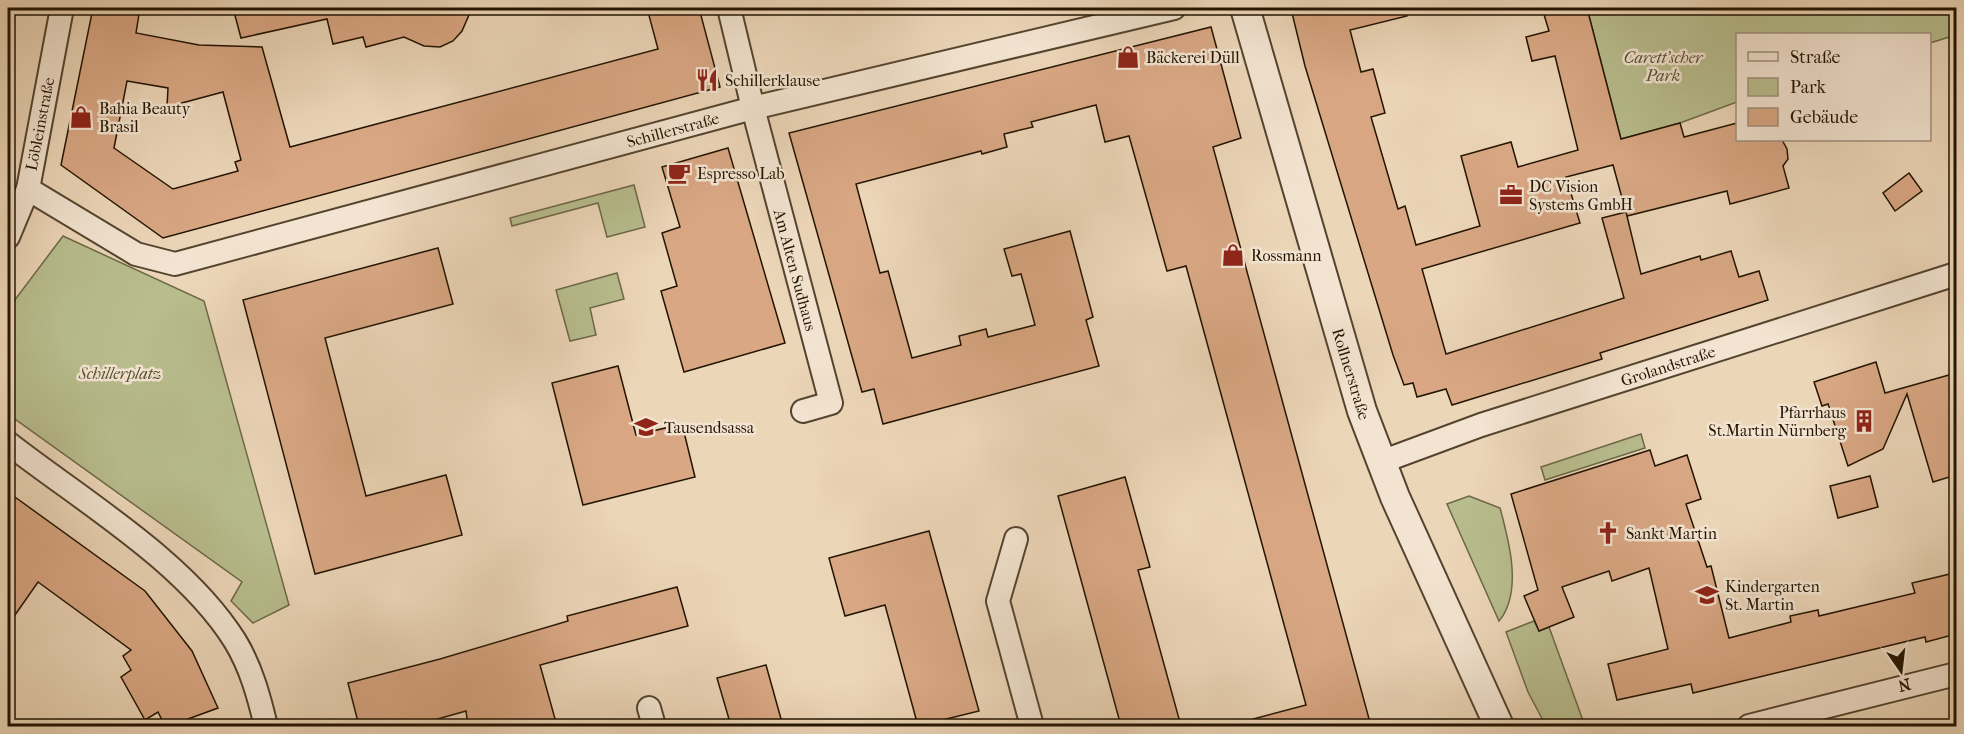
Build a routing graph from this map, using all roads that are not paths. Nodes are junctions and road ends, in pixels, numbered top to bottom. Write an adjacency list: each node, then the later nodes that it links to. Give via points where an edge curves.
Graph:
1 (62, 8): 6 (street, Löbleinstraße)
2 (729, 8): 5 (street)
3 (1174, 8): 5 (street, Schillerstraße)
4 (1245, 8): 11 (street, Rollnerstraße, via 1354,386)
5 (753, 108): 6 (street, Schillerstraße, via 175,264 136,254); 9 (street, Am Alten Sudhaus, via 831,403)
6 (28, 189): 7 (street, Löbleinstraße)
7 (8, 237)
8 (1956, 274): 11 (street, Grolandstraße, via 1481,425)
9 (803, 411)
10 (8, 443): 14 (street, via 171,567 209,606 243,655)
11 (1381, 462): 16 (street, Rollnerstraße)
12 (1016, 539): 15 (street, via 998,601)
13 (1956, 674): 17 (street)
14 (266, 726)
15 (1032, 726)
16 (1499, 726)
17 (1749, 726)

